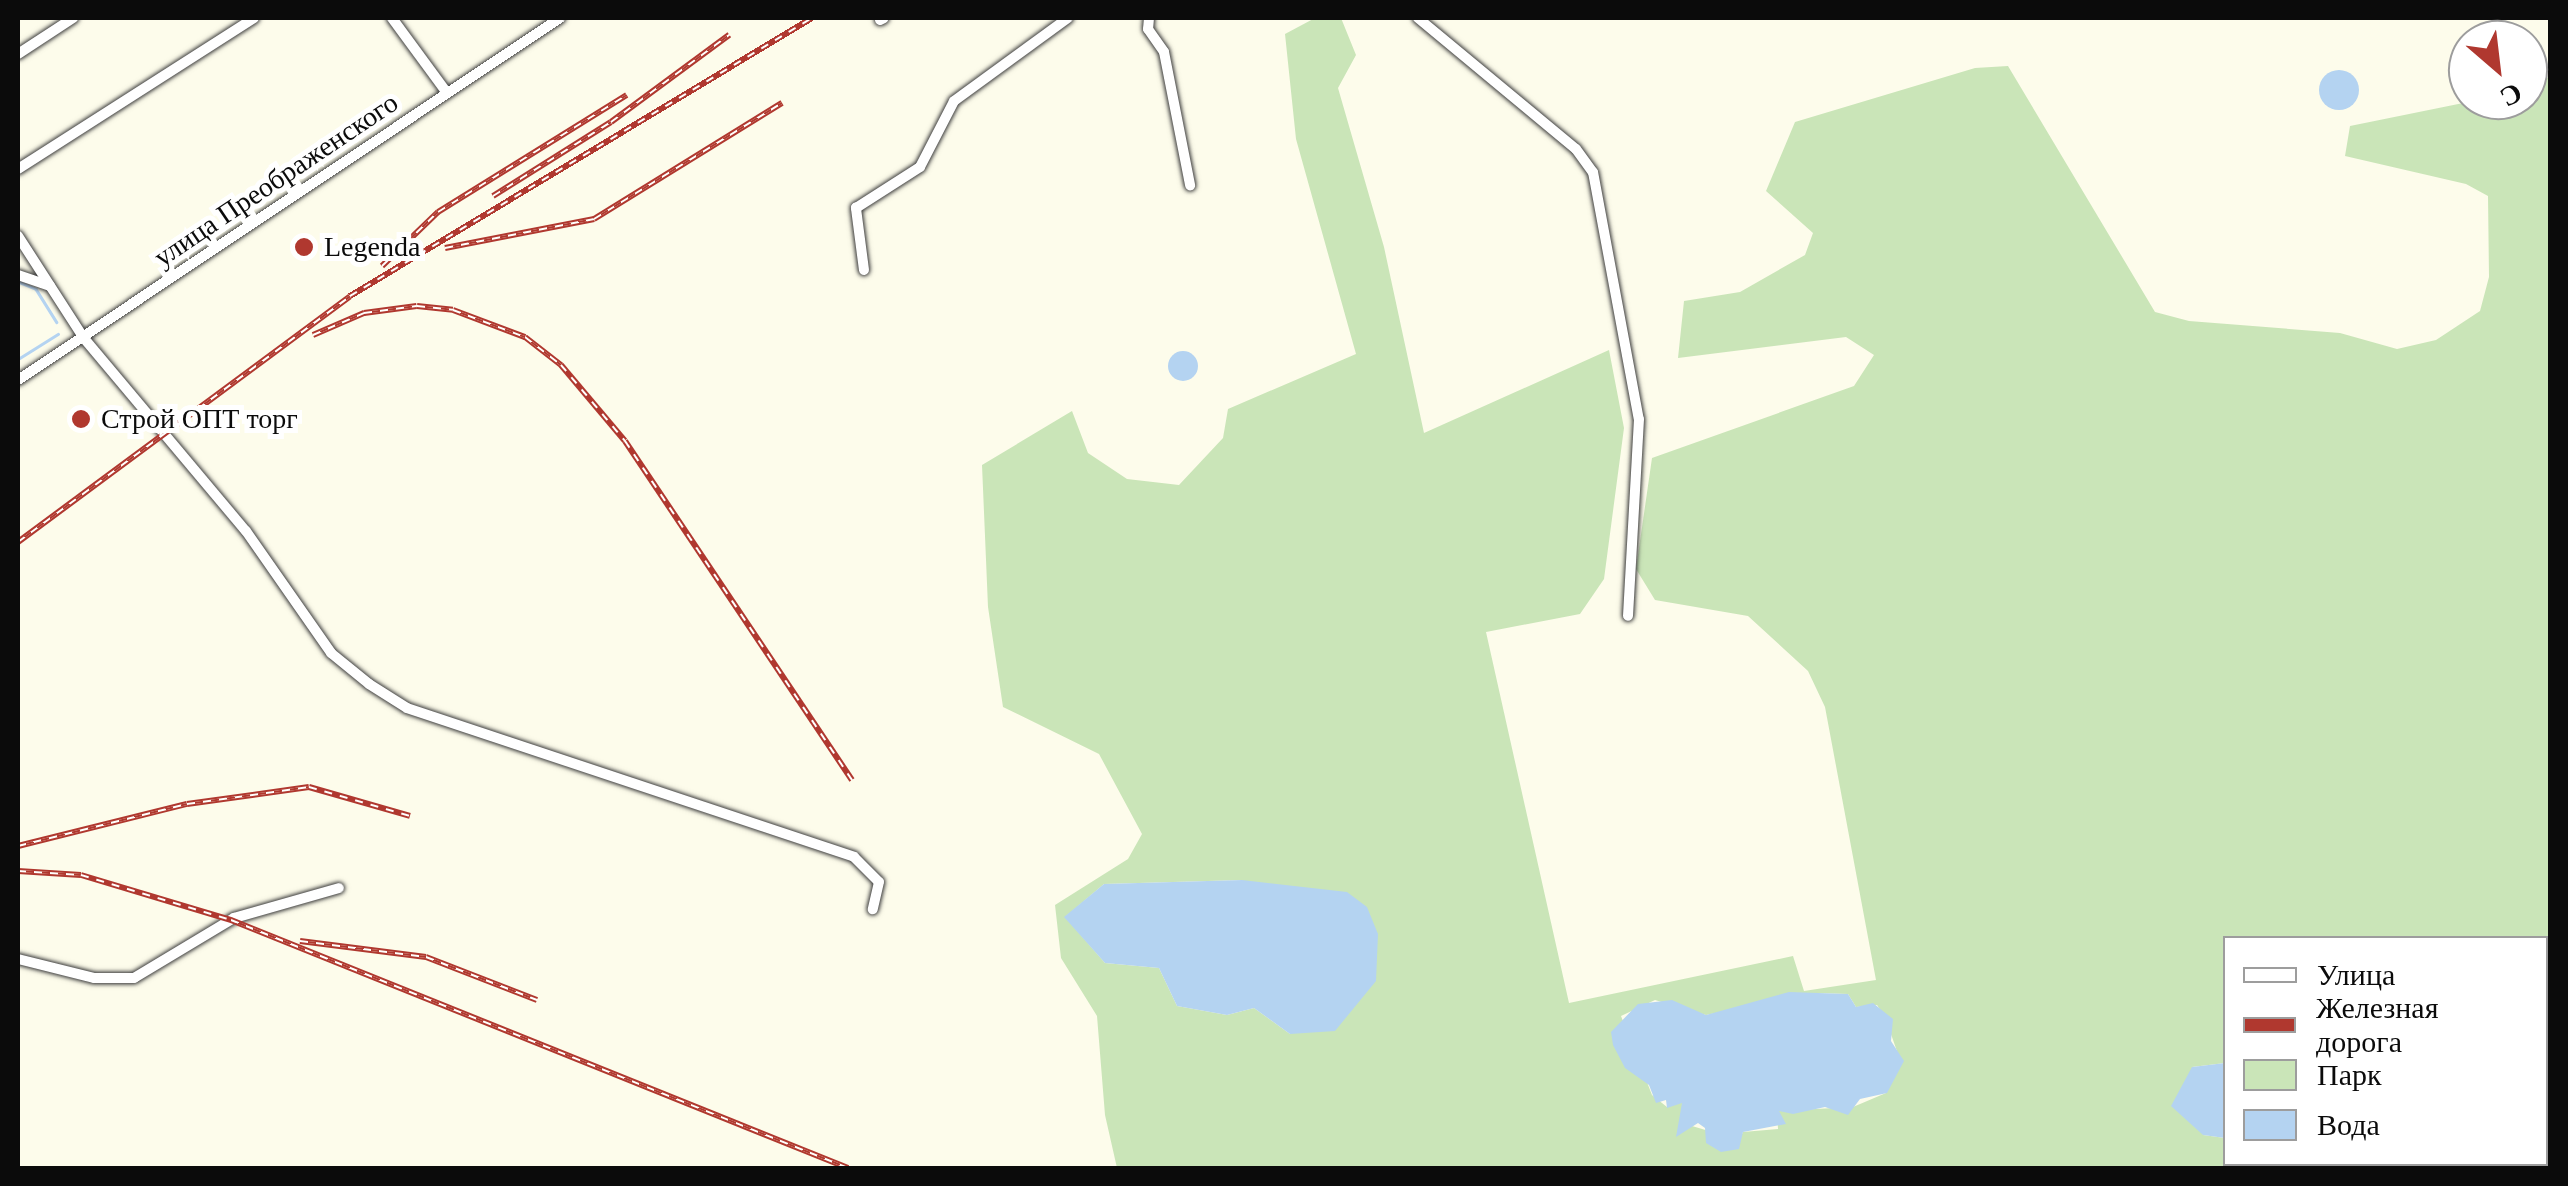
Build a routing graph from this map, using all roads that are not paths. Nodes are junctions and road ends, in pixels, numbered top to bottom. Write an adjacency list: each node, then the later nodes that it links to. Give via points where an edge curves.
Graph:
1 (73, 18): 8 (street)
2 (254, 18): 10 (street)
3 (392, 18): 9 (street)
4 (560, 18): 9 (street, улица Преображенского)
5 (1068, 18): 13 (street, via 954,102 920,167 856,208)
6 (1149, 18): 11 (street, via 1164,52)
7 (1418, 18): 18 (street, via 1576,148 1593,172 1639,419)
8 (18, 54)
9 (447, 93): 16 (street, улица Преображенского)
10 (18, 169)
11 (1190, 184)
12 (18, 236): 15 (street)
13 (864, 270)
14 (18, 276): 15 (street)
15 (52, 287): 16 (street)
16 (83, 337): 17 (street, улица Преображенского); 20 (street, via 246,531 332,653 368,684 407,708 854,858 878,882)
17 (18, 380)
18 (1628, 616)
19 (339, 888): 21 (street, via 234,918 134,978 94,978)
20 (873, 908)
21 (18, 960)

